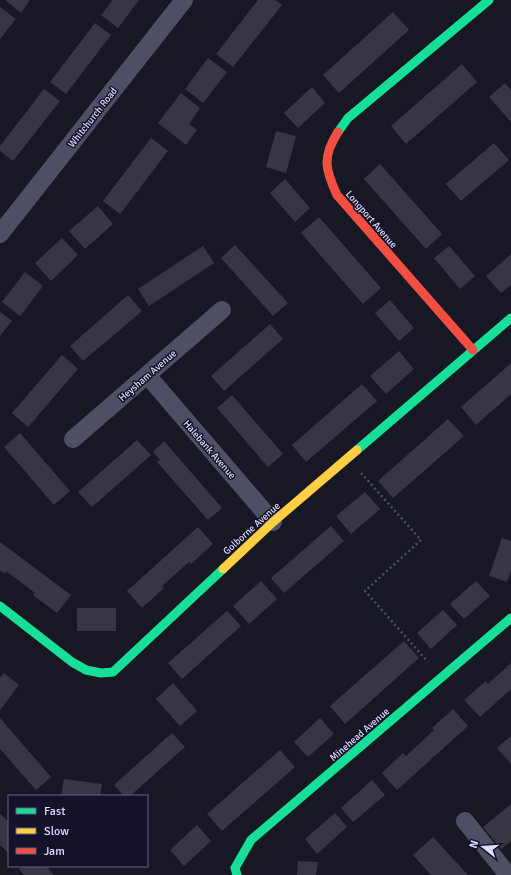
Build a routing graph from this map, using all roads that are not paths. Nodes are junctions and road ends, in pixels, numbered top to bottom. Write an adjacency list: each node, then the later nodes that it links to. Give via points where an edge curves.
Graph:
1 (184, 0): 3 (street, Whitchurch Road)
2 (489, 0): 6 (street, Longport Avenue, via 348,118 334,137 328,151 327,171 337,195)
3 (0, 234)
4 (222, 310): 7 (street, Heysham Avenue)
5 (511, 318): 6 (street, Golborne Avenue)
6 (473, 350): 9 (street, Golborne Avenue)
7 (147, 375): 8 (street, Heysham Avenue); 9 (street, Halebank Avenue)
8 (73, 439)
9 (273, 522): 10 (street, Golborne Avenue, via 113,672 86,670 72,662)
10 (0, 606)
11 (511, 618): 13 (street, Minehead Avenue, via 251,840 235,868)
12 (464, 822): 14 (street)
13 (236, 875)
14 (508, 875)

